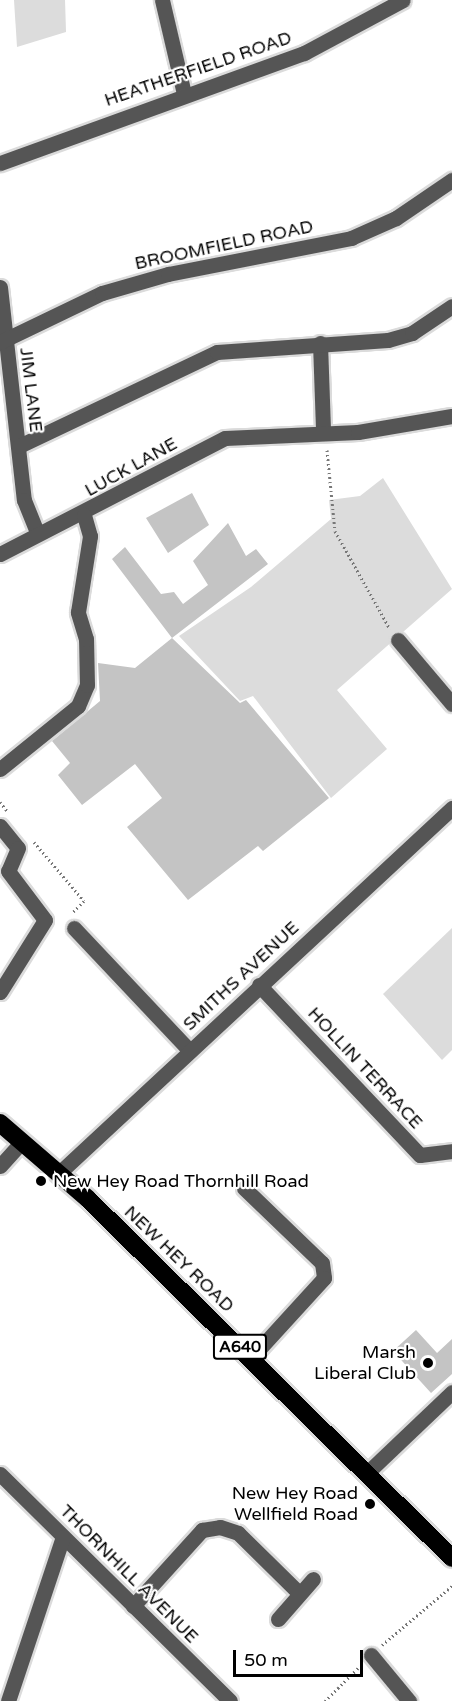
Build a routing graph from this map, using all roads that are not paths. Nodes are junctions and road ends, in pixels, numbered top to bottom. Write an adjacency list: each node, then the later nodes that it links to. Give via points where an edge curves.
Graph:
1 (162, 0): 3 (street)
2 (403, 0): 3 (street, HEATHERFIELD ROAD, via 304,54)
3 (184, 94): 4 (street, HEATHERFIELD ROAD)
4 (0, 162)
5 (452, 180): 8 (street, BROOMFIELD ROAD, via 396,218 351,238 168,274 70,306)
6 (0, 287): 8 (street, JIM LANE)
7 (452, 306): 9 (street, via 396,337)
8 (3, 341): 12 (street, JIM LANE)
9 (320, 344): 11 (street); 12 (street, via 217,352)
10 (452, 416): 11 (street, LUCK LANE, via 358,432)
11 (325, 430): 13 (street, LUCK LANE, via 225,438)
12 (19, 446): 14 (street, JIM LANE, via 24,500)
13 (84, 515): 14 (street); 18 (street, LUCK LANE, via 90,536 78,612 86,639 87,684 78,706)
14 (37, 532): 15 (street)
15 (0, 554)
16 (398, 640): 17 (street)
17 (452, 704)
18 (10, 767)
19 (452, 808): 22 (street, SMITHS AVENUE)
20 (0, 826): 23 (street, via 18,848 8,871 45,920)
21 (74, 928): 24 (street)
22 (260, 985): 24 (street, SMITHS AVENUE); 27 (street, HOLLIN TERRACE, via 420,1155)
23 (0, 992)
24 (190, 1051): 29 (street, SMITHS AVENUE)
25 (0, 1123): 26 (highway, NEW HEY ROAD / A640)
26 (21, 1143): 28 (street); 29 (highway, NEW HEY ROAD / A640)
27 (452, 1151)
28 (0, 1166)
29 (58, 1174): 31 (highway, NEW HEY ROAD / A640)
30 (243, 1188): 31 (street, via 322,1263 324,1278)
31 (251, 1358): 33 (highway, NEW HEY ROAD / A640)
32 (452, 1392): 33 (street)
33 (368, 1472): 36 (highway, NEW HEY ROAD / A640)
34 (0, 1474): 35 (street, THORNHILL AVENUE)
35 (63, 1537): 39 (street, THORNHILL AVENUE); 42 (street)
36 (452, 1558)
37 (313, 1579): 38 (street)
38 (299, 1593): 39 (street, via 238,1533 220,1527 202,1530); 40 (street)
39 (133, 1606): 43 (street, THORNHILL AVENUE)
40 (278, 1619)
41 (371, 1655): 44 (street)
42 (8, 1701)
43 (230, 1701)
44 (409, 1701)

